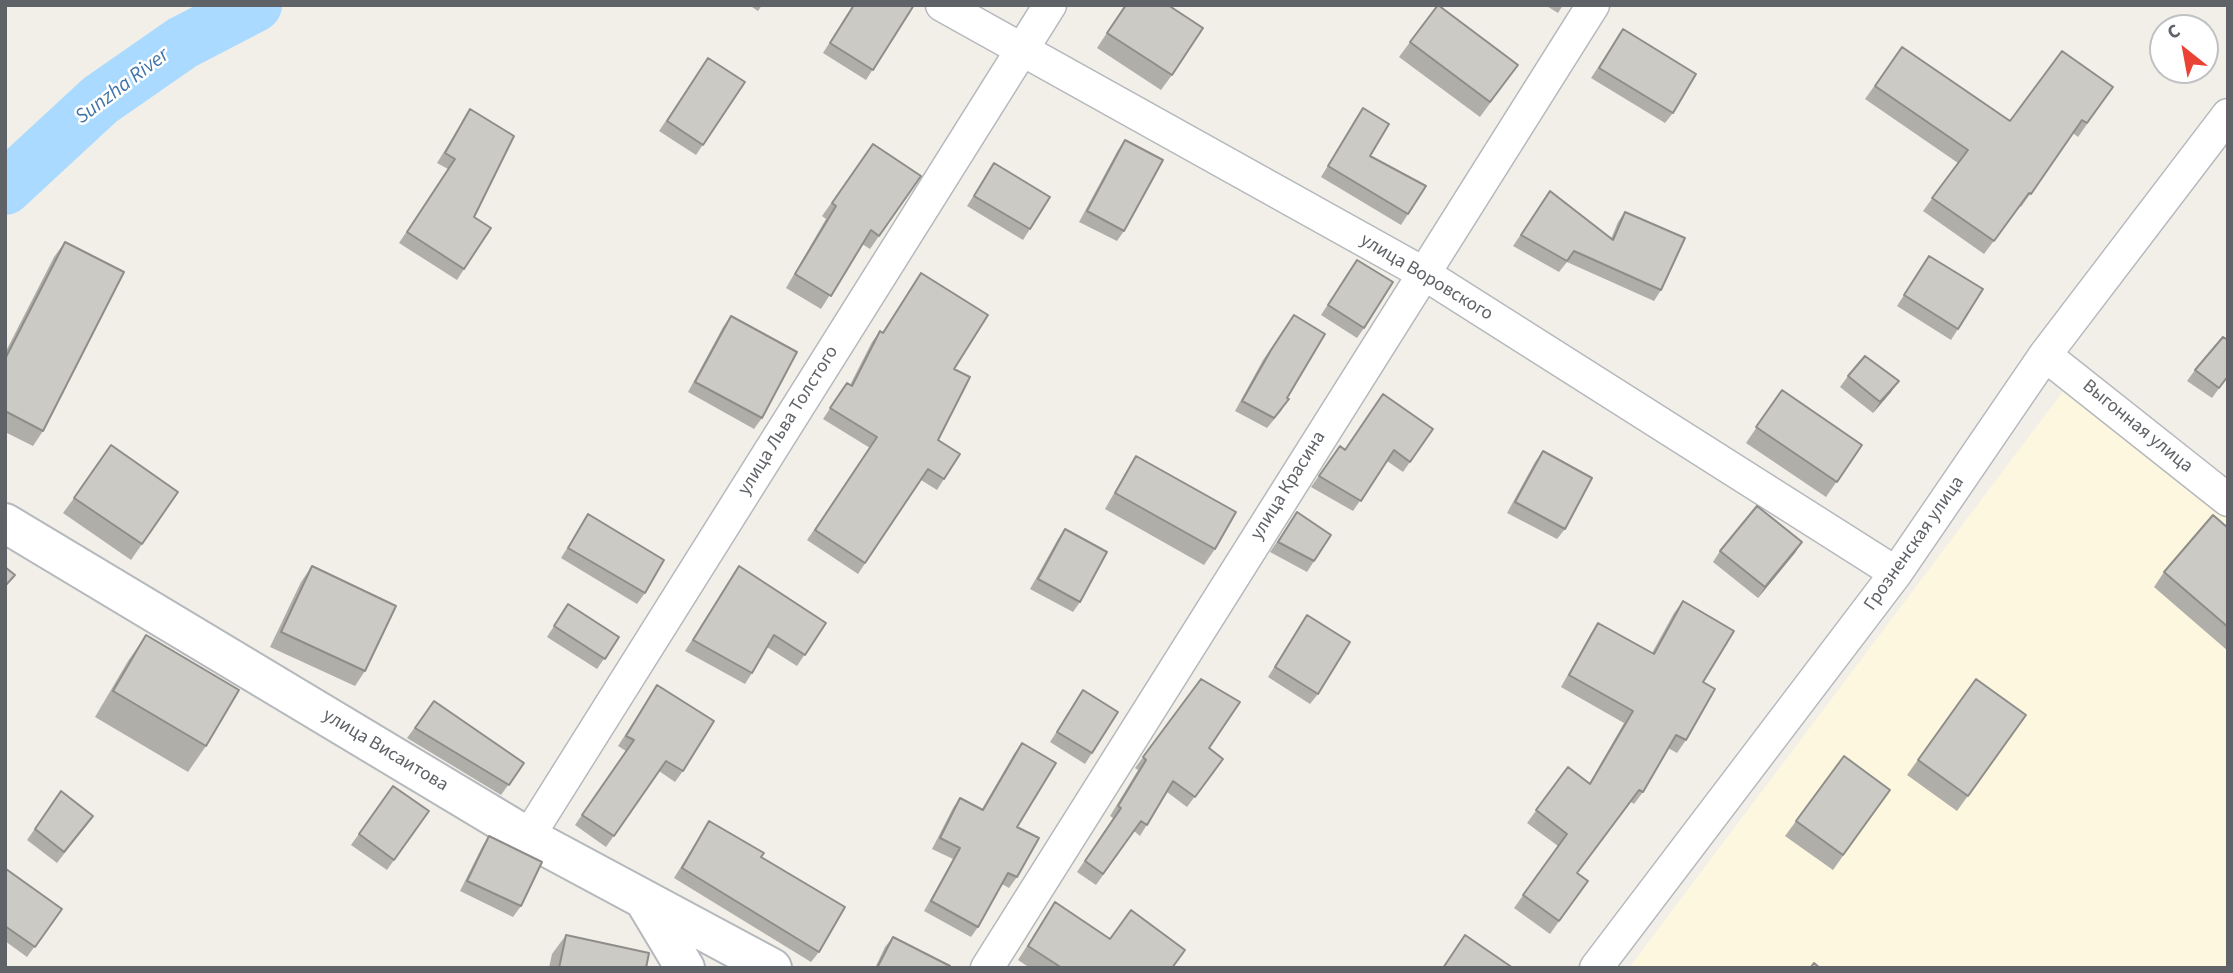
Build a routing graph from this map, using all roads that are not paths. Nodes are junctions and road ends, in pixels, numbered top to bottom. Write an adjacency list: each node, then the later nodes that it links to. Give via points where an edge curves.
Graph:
1 (943, 5): 4 (street, улица Воровского)
2 (1050, 5): 4 (street, улица Льва Толстого)
3 (1593, 5): 6 (street, улица Красина)
4 (1021, 50): 6 (street, улица Воровского); 11 (street, улица Льва Толстого)
5 (2228, 115): 7 (street, Грозненская улица)
6 (1423, 273): 10 (street, улица Воровского); 15 (street, улица Красина)
7 (2045, 355): 8 (street, Выгонная улица); 10 (street, Грозненская улица)
8 (2228, 500)
9 (5, 523): 11 (street, улица Висаитова)
10 (1896, 573): 16 (street, Грозненская улица)
11 (528, 837): 12 (street, улица Висаитова)
12 (643, 898): 13 (street); 14 (street, улица Висаитова)
13 (685, 968)
14 (772, 968)
15 (987, 968)
16 (1595, 968)

